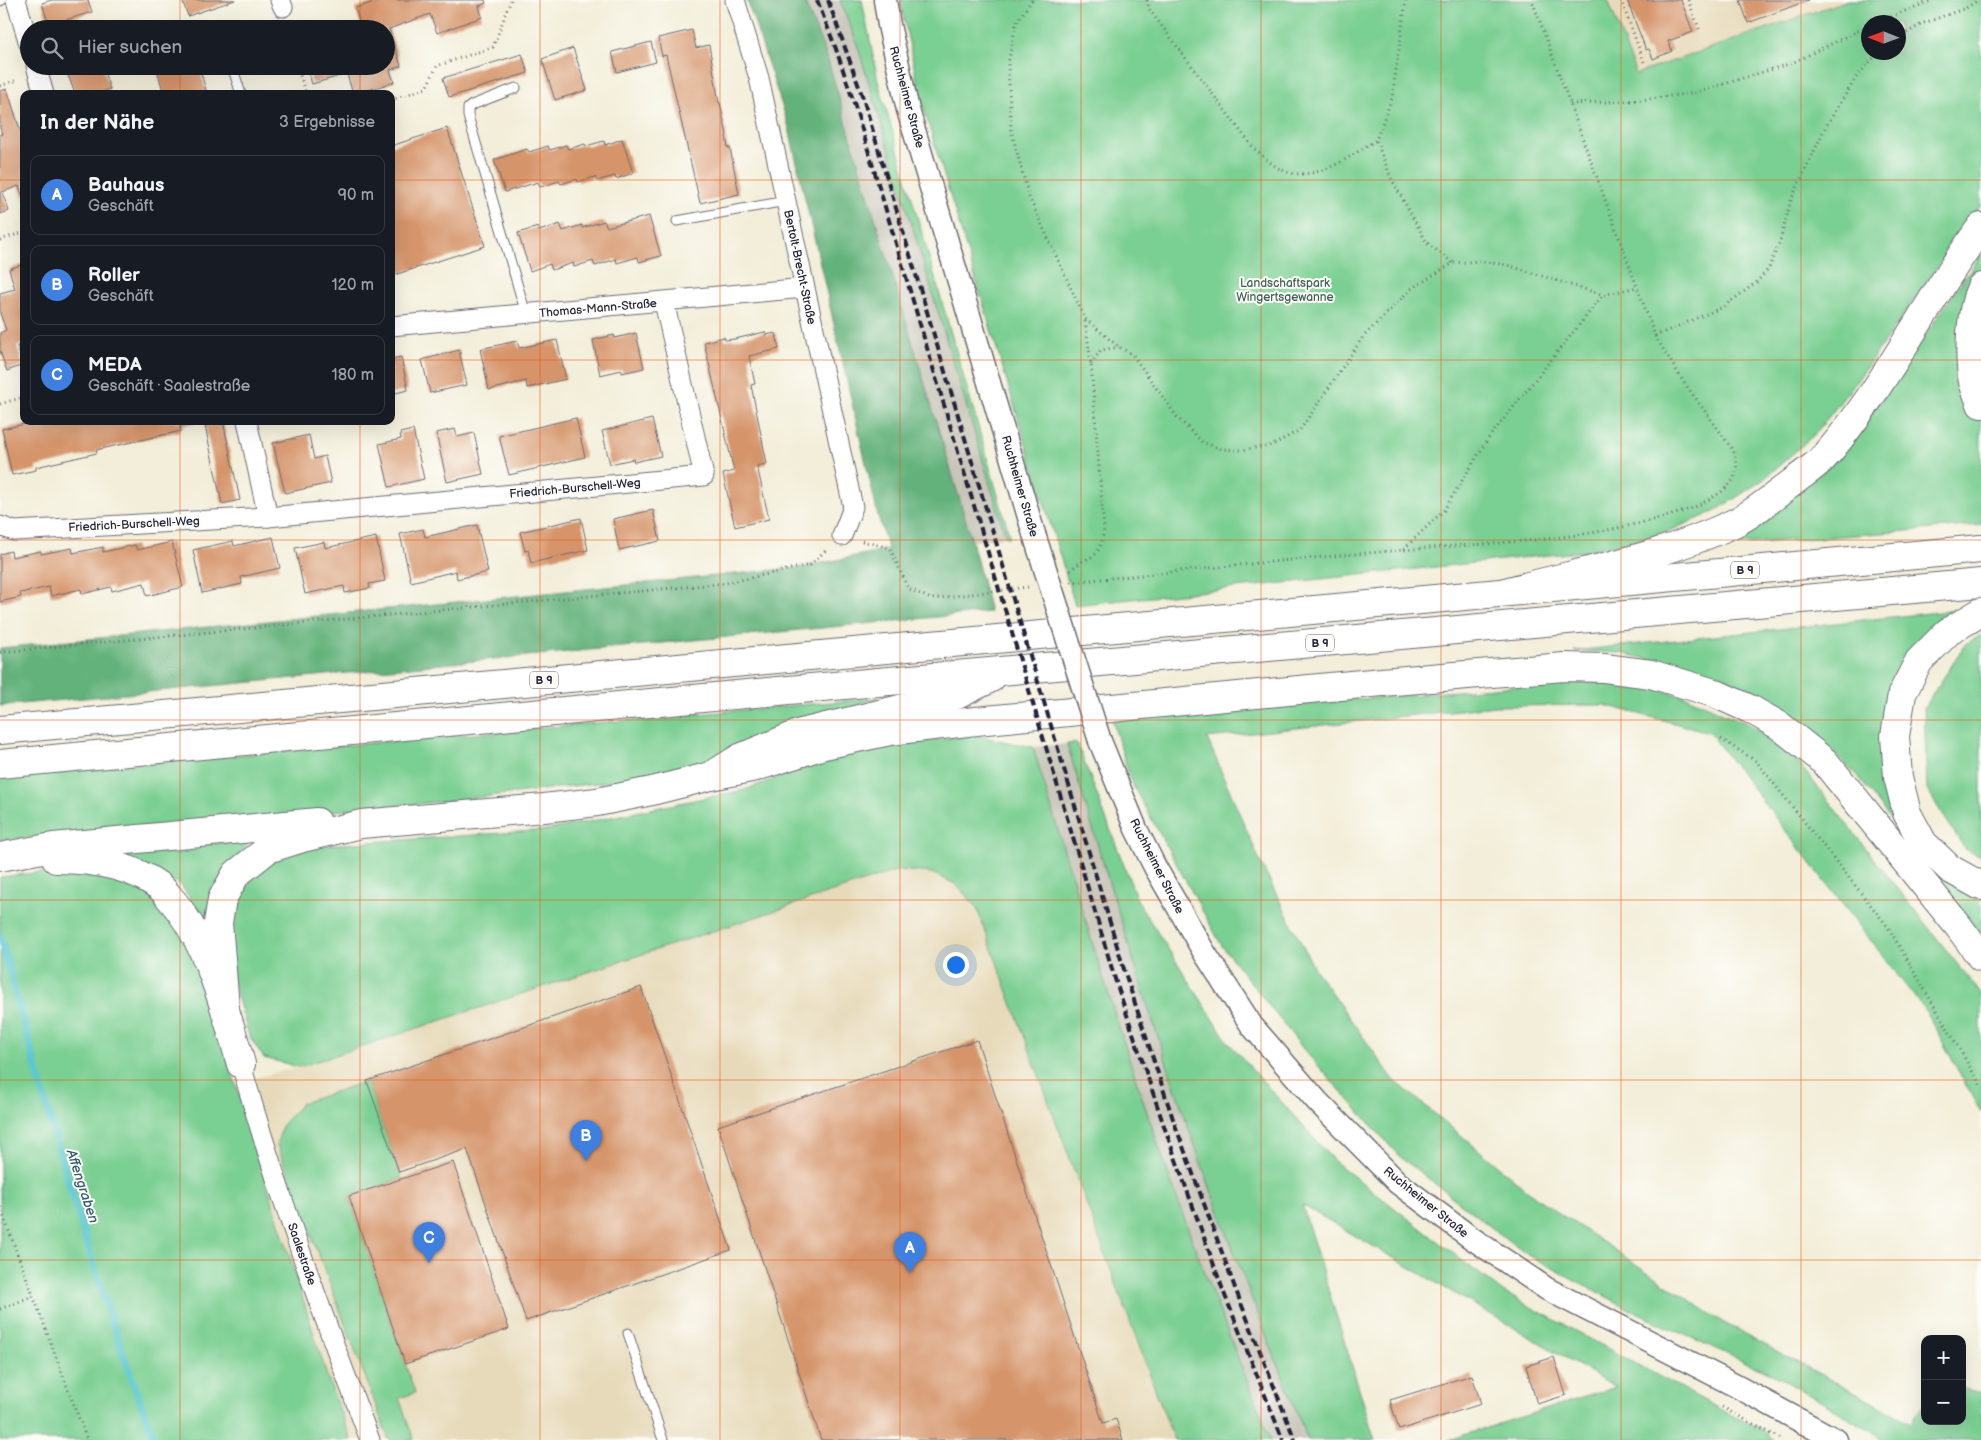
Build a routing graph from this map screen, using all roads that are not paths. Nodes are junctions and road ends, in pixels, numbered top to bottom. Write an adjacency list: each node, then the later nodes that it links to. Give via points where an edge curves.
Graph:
1 (16, 0): 4 (street)
2 (735, 0): 10 (street, Bertolt-Brecht-Straße, via 759,78)
3 (885, 0): 40 (street, Ruchheimer Straße, bridge, via 908,110 1034,534 1100,741 1154,866 1252,1026 1317,1101 1398,1182 1470,1238 1547,1289)
4 (22, 20)
5 (39, 75): 8 (street)
6 (235, 75): 9 (lane)
7 (516, 88): 16 (lane, via 472,105 468,108 468,116)
8 (43, 90)
9 (240, 90)
10 (786, 201): 11 (lane); 14 (street, Bertolt-Brecht-Straße)
11 (678, 221)
12 (1981, 227): 25 (highway, via 1876,391 1827,455 1767,502 1735,522 1687,543)
13 (1981, 287): 18 (highway, via 1971,340 1974,382)
14 (805, 288): 15 (street, Thomas-Mann-Straße); 22 (street, Bertolt-Brecht-Straße, via 852,508)
15 (664, 302): 16 (street, Thomas-Mann-Straße); 20 (street, Friedrich-Burschell-Weg, via 704,476)
16 (526, 314): 17 (street, Thomas-Mann-Straße)
17 (395, 326)
18 (1981, 404)
19 (248, 425): 20 (street)
20 (268, 517): 21 (street, Friedrich-Burschell-Weg, via 14,531)
21 (0, 526)
22 (842, 536)
23 (1981, 549): 25 (highway, B 9)
24 (1981, 583): 27 (highway, B 9)
25 (1509, 591): 28 (highway, B 9)
26 (1981, 612): 33 (highway, via 1948,632 1920,661 1902,694 1895,736 1902,795 1907,813 1923,842 1950,869)
27 (1004, 672): 29 (highway, B 9); 30 (highway, B 9, via 957,695 801,733 740,758)
28 (0, 730)
29 (0, 764)
30 (710, 776): 31 (highway, B 9, via 597,802); 34 (highway, via 881,733 976,721 1519,671 1604,668 1651,674 1714,693 1750,709 1780,726 1825,762)
31 (361, 824): 32 (highway, B 9, via 313,822 54,847); 35 (highway, via 268,849 236,874 222,899 218,923)
32 (0, 858): 35 (highway, via 77,859 113,865 160,886 196,934)
33 (1981, 886)
34 (1981, 957)
35 (225, 1007): 36 (highway)
36 (241, 1064): 38 (street, Saalestraße, via 261,1134 322,1314)
37 (628, 1333): 39 (lane)
38 (370, 1440)
39 (664, 1440)
40 (1836, 1440)

